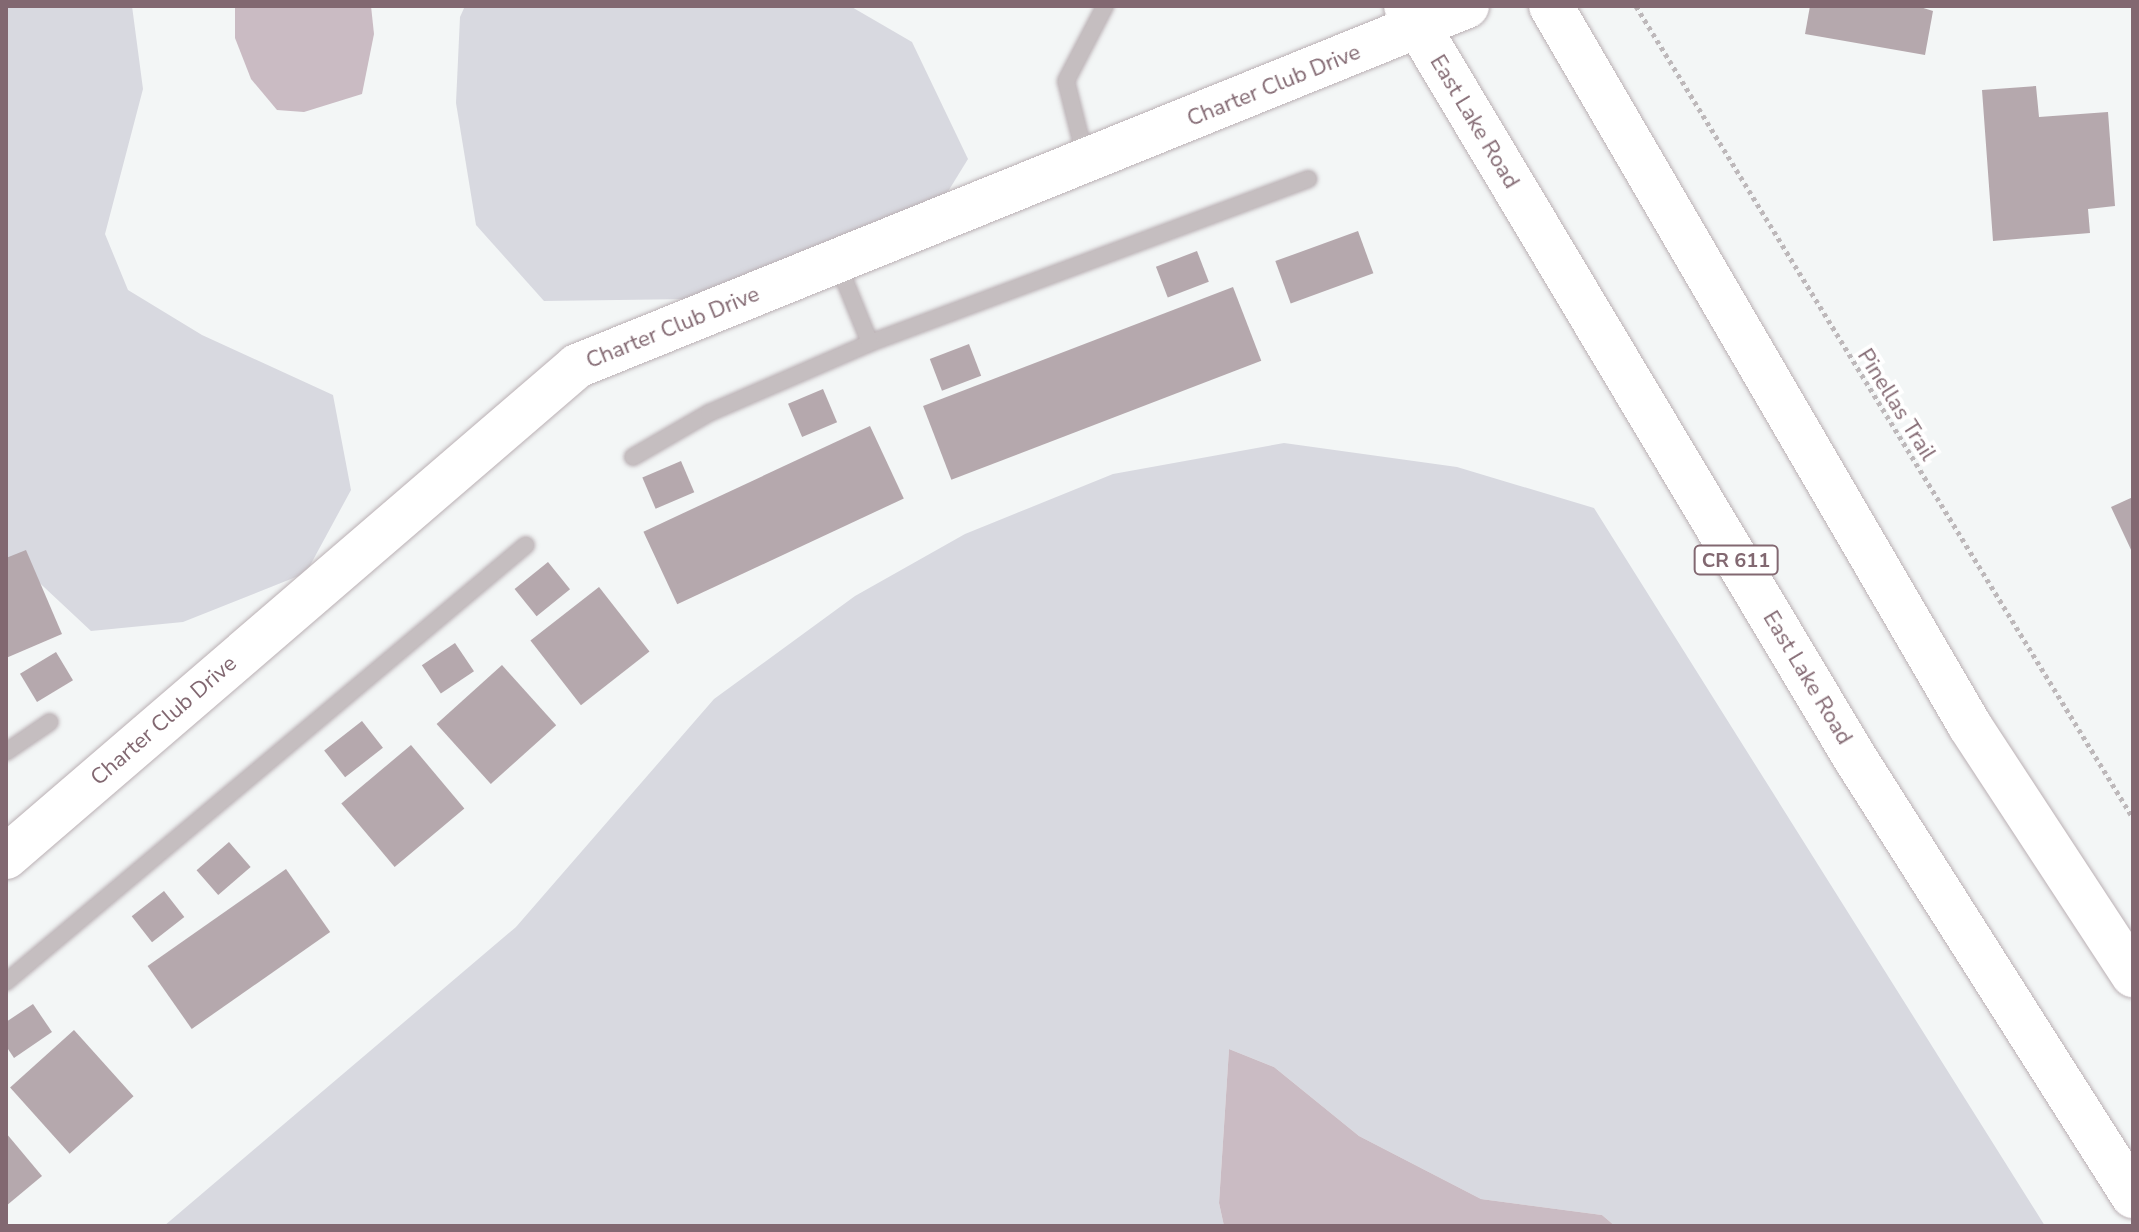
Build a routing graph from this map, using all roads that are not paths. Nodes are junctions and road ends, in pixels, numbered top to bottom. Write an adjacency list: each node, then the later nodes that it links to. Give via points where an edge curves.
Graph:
1 (1105, 6): 5 (lane, via 1066,81)
2 (1467, 6): 4 (main road, Charter Club Drive)
3 (1551, 6): 14 (main road, via 1970,726)
4 (1412, 17): 5 (main road, Charter Club Drive); 16 (main road, East Lake Road / CR 611, via 1855,758)
5 (1087, 162): 7 (main road, Charter Club Drive)
6 (1308, 179): 8 (lane)
7 (837, 262): 8 (lane); 13 (main road, Charter Club Drive, via 577,366)
8 (870, 343): 9 (lane, via 709,413)
9 (633, 457)
10 (526, 545): 15 (lane)
11 (50, 722): 12 (lane)
12 (6, 752)
13 (6, 857)
14 (2133, 975)
15 (6, 982)
16 (2133, 1196)

